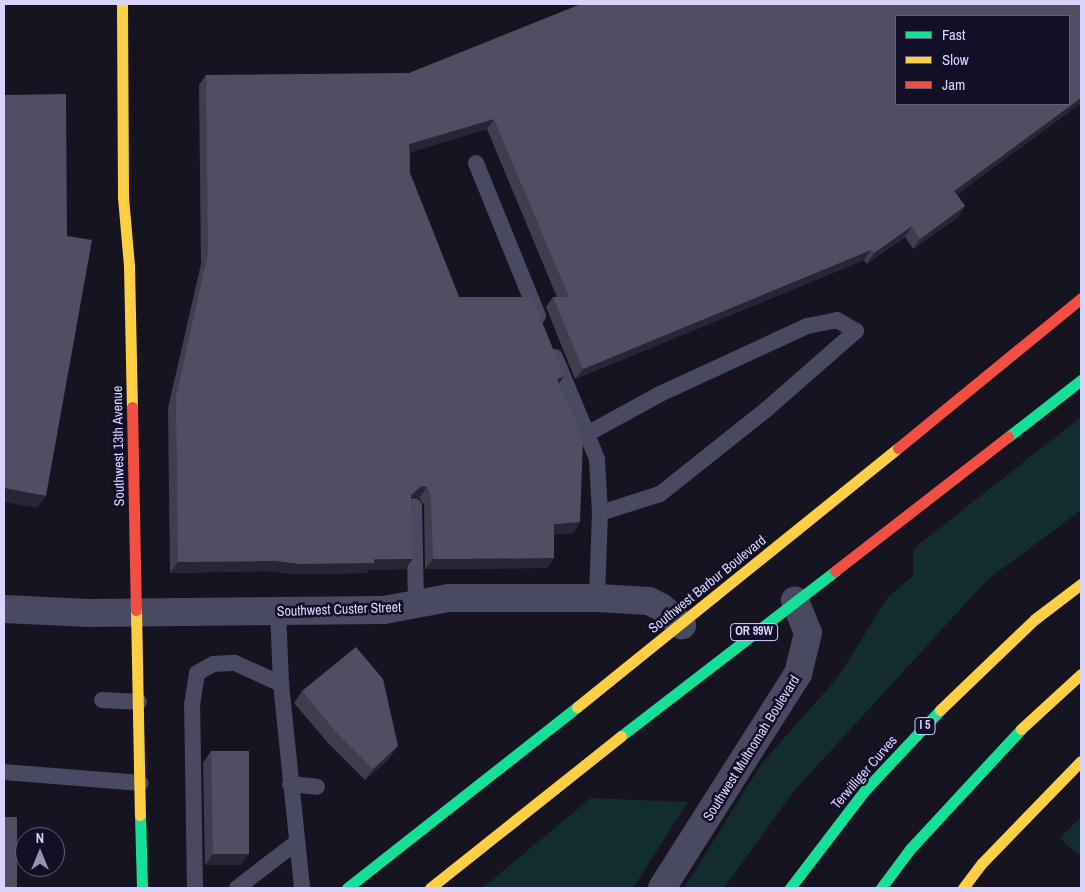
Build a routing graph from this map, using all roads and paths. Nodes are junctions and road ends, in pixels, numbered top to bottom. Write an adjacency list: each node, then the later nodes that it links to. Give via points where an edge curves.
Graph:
1 (122, 4): 13 (main road, Southwest 13th Avenue, via 123,197 129,266)
2 (476, 163): 5 (lane)
3 (1081, 298): 15 (main road, Southwest Barbur Boulevard)
4 (1081, 380): 10 (main road, OR 99W)
5 (587, 434): 7 (lane, via 597,459); 7 (lane, via 660,394 806,326 837,320 856,332 767,409 660,494)
6 (414, 506): 11 (lane)
7 (600, 514): 9 (lane)
8 (1081, 584): 33 (main road, Terwilliger Curves / I 5, via 1036,619 940,710 865,790)
9 (597, 598): 11 (street, Southwest Custer Street, via 449,598); 15 (street, Southwest Custer Street, via 649,601 661,606)
10 (795, 600): 31 (main road, OR 99W); 32 (street, Southwest Multnomah Boulevard, via 808,633 798,674)
11 (416, 605): 14 (street, Southwest Custer Street, via 384,610)
12 (4, 609): 13 (street, Southwest Custer Street, via 88,613)
13 (137, 611): 14 (street, Southwest Custer Street); 19 (main road, Southwest 13th Avenue)
14 (278, 611): 17 (lane)
15 (682, 625): 30 (main road, Southwest Barbur Boulevard)
16 (1081, 674): 34 (main road, via 1048,701 979,772 910,849)
17 (281, 684): 23 (lane); 27 (lane, via 235,663 213,664 197,673 192,705)
18 (102, 700): 19 (lane)
19 (139, 702): 22 (main road, Southwest 13th Avenue)
20 (1081, 761): 35 (main road, via 982,863)
21 (4, 772): 22 (lane)
22 (141, 783): 26 (main road, Southwest 13th Avenue)
23 (290, 784): 24 (lane); 25 (lane)
24 (317, 787)
25 (297, 842): 28 (lane); 29 (lane)
26 (142, 888)
27 (195, 888)
28 (237, 888)
29 (302, 888)
30 (347, 888)
31 (430, 888)
32 (662, 888)
33 (790, 888)
34 (881, 888)
35 (963, 888)

